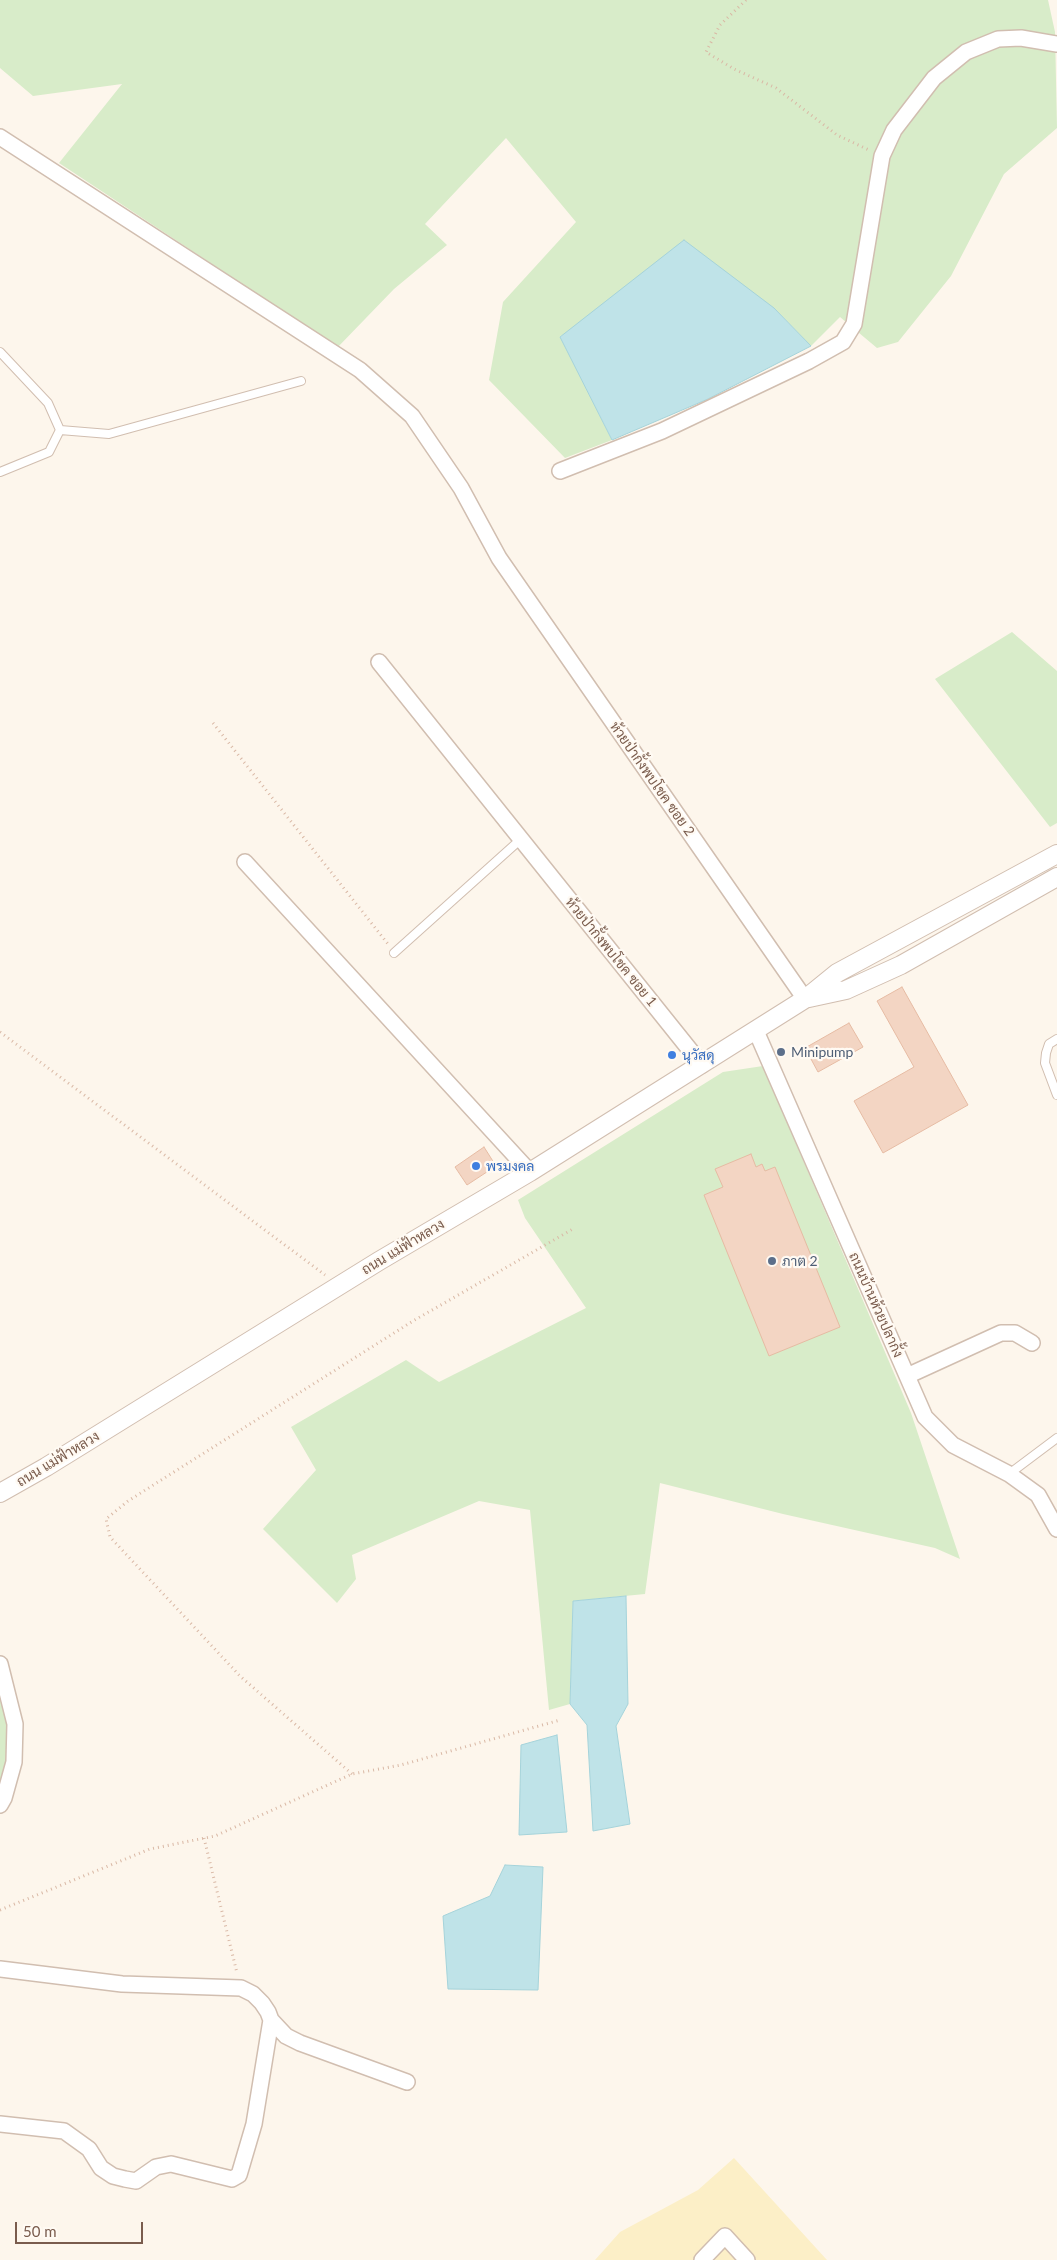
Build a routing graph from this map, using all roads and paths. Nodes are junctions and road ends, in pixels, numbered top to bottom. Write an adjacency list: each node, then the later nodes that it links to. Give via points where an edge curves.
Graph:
1 (746, 0): 4 (path, via 720,25 706,52 776,88 837,135)
2 (1057, 44): 4 (street, via 1021,38 998,39 966,52 934,78 894,130)
3 (0, 136): 17 (street, ห้วยป่ากั้งพบโชค ซอย 2, via 360,370 412,416 462,488 499,558)
4 (882, 156): 8 (street, via 854,324 843,342 662,431)
5 (0, 352): 7 (lane, via 48,403)
6 (301, 381): 7 (lane, via 109,434)
7 (60, 430): 9 (lane, via 49,452)
8 (560, 471)
9 (0, 472)
10 (379, 662): 12 (street, ห้วยป่ากั้งพบโชค ซอย 1)
11 (213, 723): 16 (path)
12 (521, 839): 16 (lane); 21 (street, ห้วยป่ากั้งพบโชค ซอย 1)
13 (1057, 854): 17 (street, via 837,973)
14 (245, 862): 23 (street)
15 (1057, 877): 17 (street, via 901,965 846,990)
16 (394, 953)
17 (805, 999): 18 (street, ถนน แม่ฟ้าหลวง)
18 (756, 1031): 21 (street, ถนน แม่ฟ้าหลวง); 27 (street, ถนนบ้านห้วยปลากั้ง)
19 (0, 1032): 25 (path)
20 (1057, 1039): 22 (lane, via 1048,1044 1045,1064)
21 (702, 1064): 23 (street, ถนน แม่ฟ้าหลวง)
22 (1057, 1095)
23 (530, 1172): 25 (street, ถนน แม่ฟ้าหลวง)
24 (573, 1229): 34 (path, via 413,1321 128,1501 106,1519 110,1537 240,1676)
25 (340, 1286): 30 (street, ถนน แม่ฟ้าหลวง)
26 (1032, 1343): 27 (street, via 1015,1333 1001,1332)
27 (907, 1376): 29 (street, ถนนบ้านห้วยปลากั้ง, via 924,1416 953,1445)
28 (1057, 1438): 29 (lane)
29 (1009, 1474): 31 (street, ถนนบ้านห้วยปลากั้ง, via 1038,1495)
30 (0, 1493)
31 (1057, 1529)
32 (0, 1664): 35 (street, via 15,1724 14,1762)
33 (560, 1720): 34 (path, via 401,1765)
34 (352, 1774): 36 (path, via 215,1836)
35 (0, 1805)
36 (204, 1838): 37 (path, via 150,1849); 39 (path)
37 (0, 1910)
38 (0, 1969): 39 (street, via 122,1984)
39 (241, 1988): 40 (street, via 262,2003)
40 (271, 2020): 41 (street, via 286,2036 300,2044); 42 (street, via 254,2124 239,2174 232,2179 171,2164 156,2167 136,2181 119,2178 101,2168 89,2149 64,2131)
41 (407, 2082)
42 (0, 2124)
43 (702, 2260): 44 (street, via 725,2236)
44 (747, 2260)

